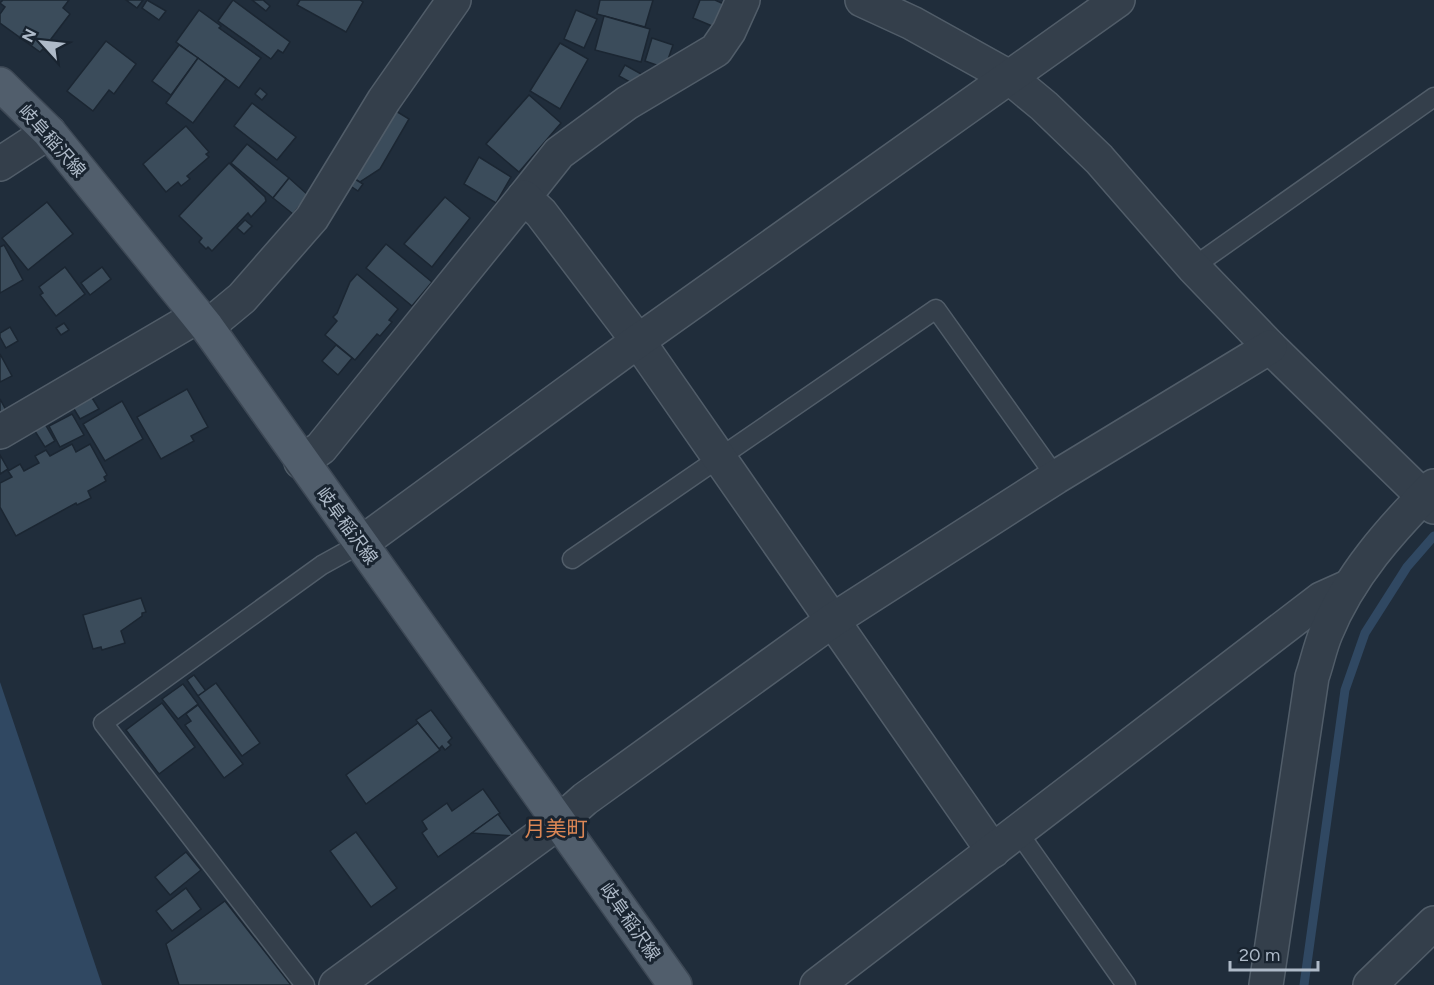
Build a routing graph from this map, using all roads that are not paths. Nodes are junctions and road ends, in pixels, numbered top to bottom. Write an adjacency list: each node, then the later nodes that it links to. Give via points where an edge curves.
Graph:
1 (454, 0): 12 (street, via 384,100 312,218 242,298)
2 (743, 0): 10 (street, via 716,50 627,103 559,153)
3 (862, 0): 5 (street)
4 (1118, 0): 5 (street)
5 (1008, 77): 11 (street, via 1099,159); 13 (street)
6 (0, 84): 8 (main road, 岐阜稲沢線)
7 (1434, 97): 11 (lane)
8 (49, 132): 9 (street); 12 (main road, 岐阜稲沢線)
9 (0, 164)
10 (524, 197): 13 (street, via 541,213); 17 (street, via 321,448)
11 (1193, 267): 14 (street)
12 (202, 322): 15 (street); 17 (main road, 岐阜稲沢線)
13 (638, 341): 16 (street); 20 (street)
14 (1270, 347): 18 (street); 19 (street)
15 (0, 432)
16 (719, 457): 18 (lane, via 936,309); 21 (lane); 23 (street)
17 (301, 462): 20 (main road, 岐阜稲沢線)
18 (1056, 477): 23 (street)
19 (1431, 496): 22 (street, via 1369,557)
20 (360, 544): 24 (main road, 岐阜稲沢線); 27 (lane, via 322,565 104,723)
21 (572, 559)
22 (1350, 586): 25 (street, via 1321,599); 32 (street, via 1326,633 1312,677)
23 (833, 620): 24 (street); 25 (street)
24 (559, 822): 28 (street); 29 (main road, 岐阜稲沢線)
25 (1005, 841): 30 (street); 31 (lane)
26 (1434, 923): 33 (street)
27 (305, 985)
28 (336, 985)
29 (675, 985)
30 (817, 985)
31 (1126, 985)
32 (1266, 985)
33 (1370, 985)

